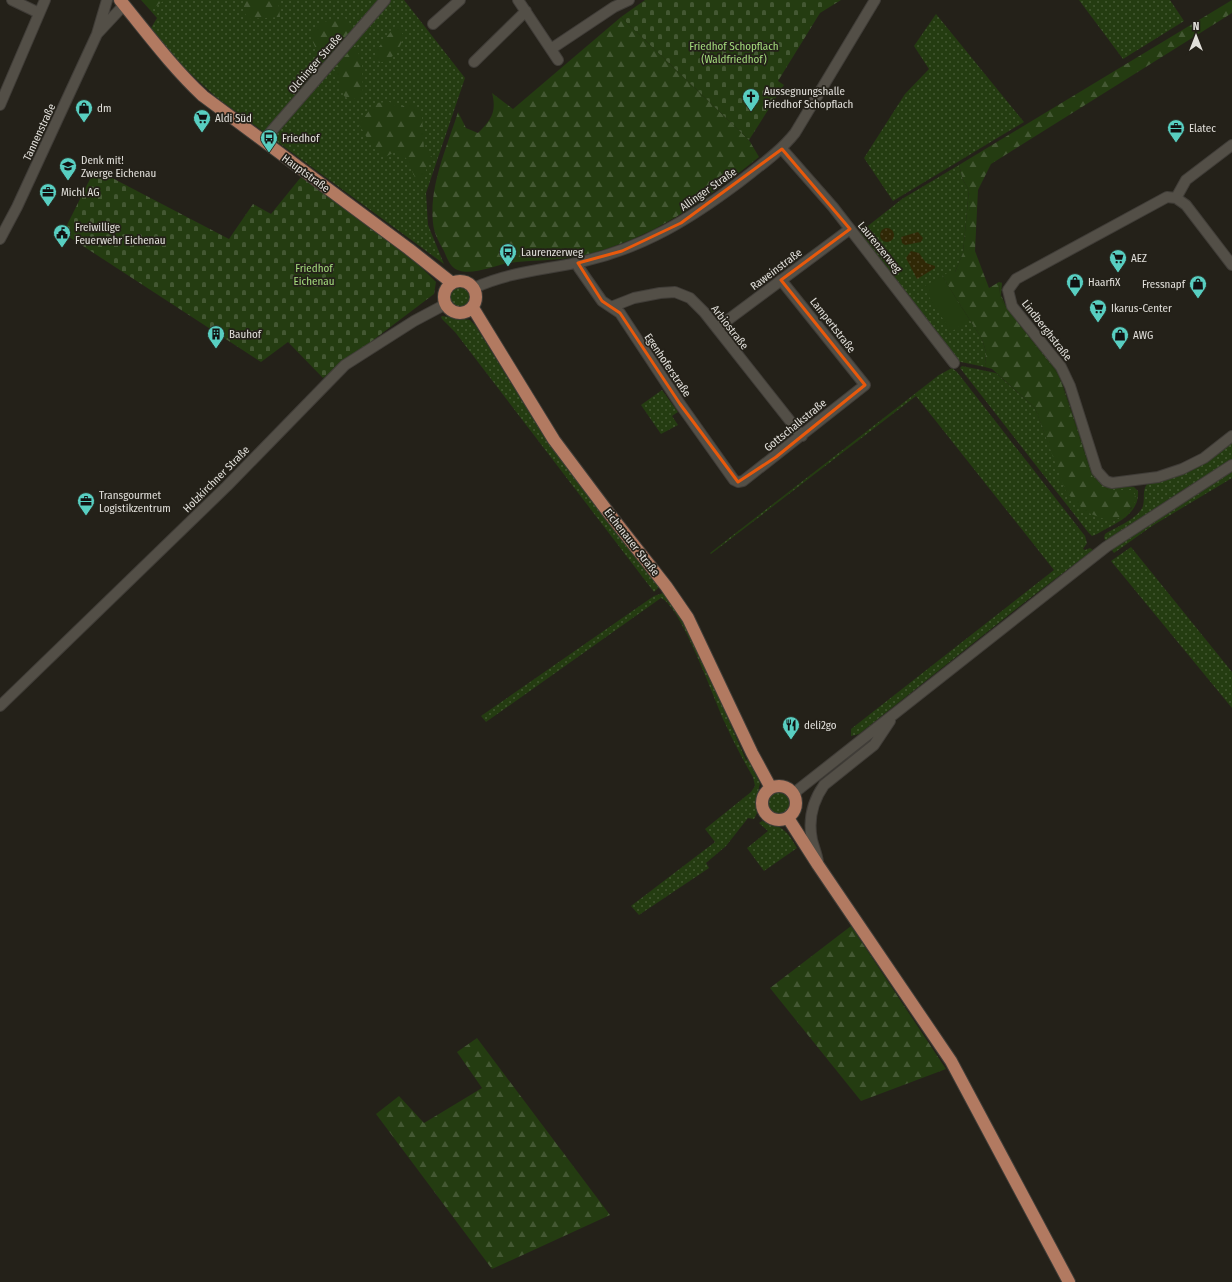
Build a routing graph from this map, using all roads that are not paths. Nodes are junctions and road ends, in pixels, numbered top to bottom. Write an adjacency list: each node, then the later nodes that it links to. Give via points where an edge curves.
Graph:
1 (12, 0): 11 (street)
2 (45, 0): 11 (street)
3 (107, 0): 13 (street, Tannenstraße)
4 (385, 0): 18 (street, Olchinger Straße)
5 (460, 0): 12 (street)
6 (518, 0): 10 (street)
7 (629, 0): 14 (street, via 614,7)
8 (875, 0): 20 (street, Allinger Straße, via 806,117)
9 (122, 3): 13 (street, Tannenstraße); 18 (main road, Hauptstraße, via 179,74 203,96)
10 (526, 11): 14 (street); 16 (street)
11 (39, 13): 17 (street)
12 (433, 24)
13 (97, 34): 23 (street, Tannenstraße)
14 (551, 49): 15 (street)
15 (558, 60)
16 (474, 62)
17 (0, 105)
18 (263, 141): 27 (main road, Hauptstraße)
19 (1232, 145): 21 (street, via 1186,180)
20 (782, 149): 22 (street, Laurenzerweg); 24 (street, Allinger Straße, via 681,223 622,250)
21 (1176, 198): 25 (street, via 1186,205); 36 (street, Lindberghstraße, via 1162,198 1016,278 1010,285 1008,296 1012,306 1061,367 1070,386 1097,471 1106,481 1118,484 1170,474 1204,458)
22 (850, 229): 26 (street, Raweinstraße); 33 (street, Laurenzerweg)
23 (0, 239)
24 (578, 263): 28 (street, Allinger Straße, via 510,274); 30 (street, Egenhoferstraße, via 602,301)
25 (1232, 265)
26 (781, 280): 32 (street, Raweinstraße); 34 (street, Lampertstraße)
27 (452, 284): 28 (main road, via 462,282); 29 (main road, via 445,291)
28 (474, 288): 31 (main road, via 477,299)
29 (446, 304): 31 (main road, via 456,313 466,313); 39 (street, Holzkirchner Straße, via 345,365 227,486)
30 (611, 307): 32 (street, Arbiostraße, via 634,298 675,292 690,298); 38 (street, Egenhoferstraße, via 620,313 683,409)
31 (473, 308): 41 (main road, Eichenauer Straße, via 554,440 688,618)
32 (717, 328): 35 (street, Arbiostraße)
33 (954, 363)
34 (865, 385): 35 (street, Gottschalkstraße)
35 (802, 436): 38 (street, Gottschalkstraße, via 743,481)
36 (1232, 436)
37 (1232, 465): 40 (street, via 1106,547)
38 (738, 482)
39 (0, 706)
40 (894, 714): 42 (street); 44 (street, via 874,745 824,785 818,794 810,823)
41 (771, 788): 42 (main road, via 781,786); 43 (main road, via 763,798 764,811 777,820)
42 (794, 793): 43 (main road, via 796,807)
43 (788, 818): 44 (main road)
44 (818, 865): 45 (main road, via 951,1061)
45 (1069, 1282)

